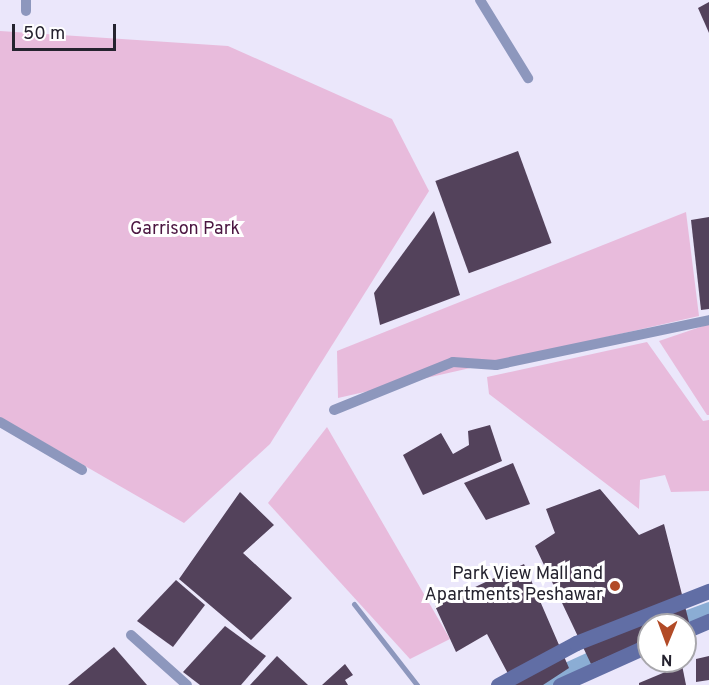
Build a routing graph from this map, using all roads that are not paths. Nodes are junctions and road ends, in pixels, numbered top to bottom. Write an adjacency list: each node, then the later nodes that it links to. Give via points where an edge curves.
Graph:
1 (480, 0): 2 (street)
2 (528, 78)
3 (709, 320): 4 (street, via 496,365 446,363)
4 (333, 410)
5 (0, 422): 6 (street)
6 (82, 470)
7 (709, 591): 13 (main road, via 576,643)
8 (354, 604): 12 (lane)
9 (131, 635): 11 (street)
10 (637, 650): 14 (main road)
11 (187, 685)
12 (417, 685)
13 (498, 685)
14 (560, 685)

